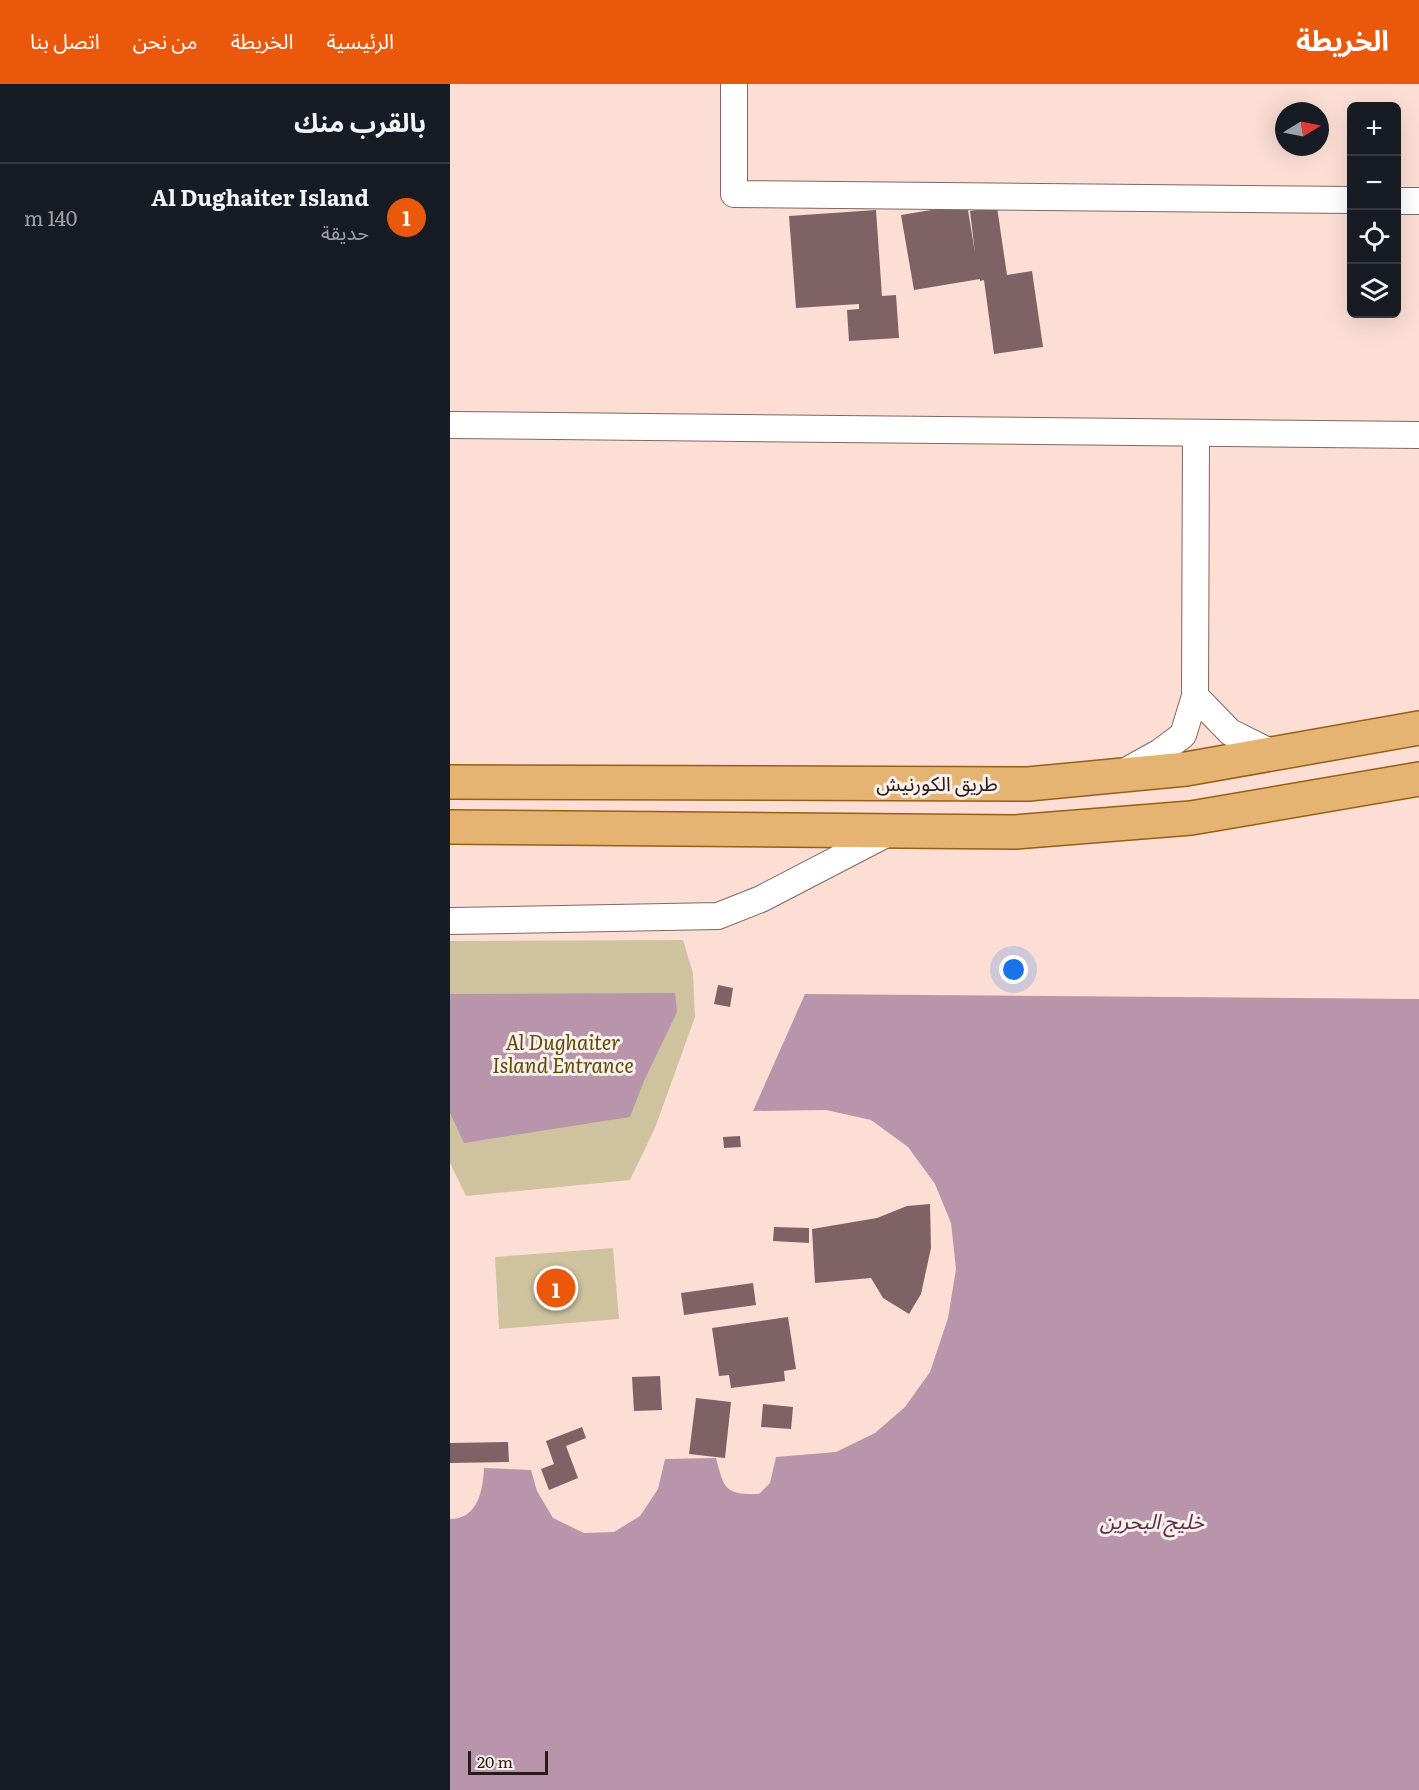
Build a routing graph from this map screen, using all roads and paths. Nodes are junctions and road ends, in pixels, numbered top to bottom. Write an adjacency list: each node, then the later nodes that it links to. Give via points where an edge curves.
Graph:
1 (734, 84): 2 (street, via 734,194)
2 (1347, 200)
3 (1401, 201): 4 (street)
4 (1419, 201)
5 (450, 425): 6 (street)
6 (1196, 433): 7 (street); 8 (street)
7 (1419, 435)
8 (1195, 696): 10 (street, via 1230,732); 11 (street, via 1183,735)
9 (1419, 728): 10 (main road, طريق الكورنيش)
10 (1274, 754): 11 (main road, طريق الكورنيش)
11 (1118, 776): 13 (main road, طريق الكورنيش, via 1028,784)
12 (1419, 779): 15 (main road, via 1191,818 1015,832)
13 (450, 782)
14 (450, 827): 15 (main road)
15 (893, 831): 16 (street, via 761,900 718,916)
16 (450, 921)

